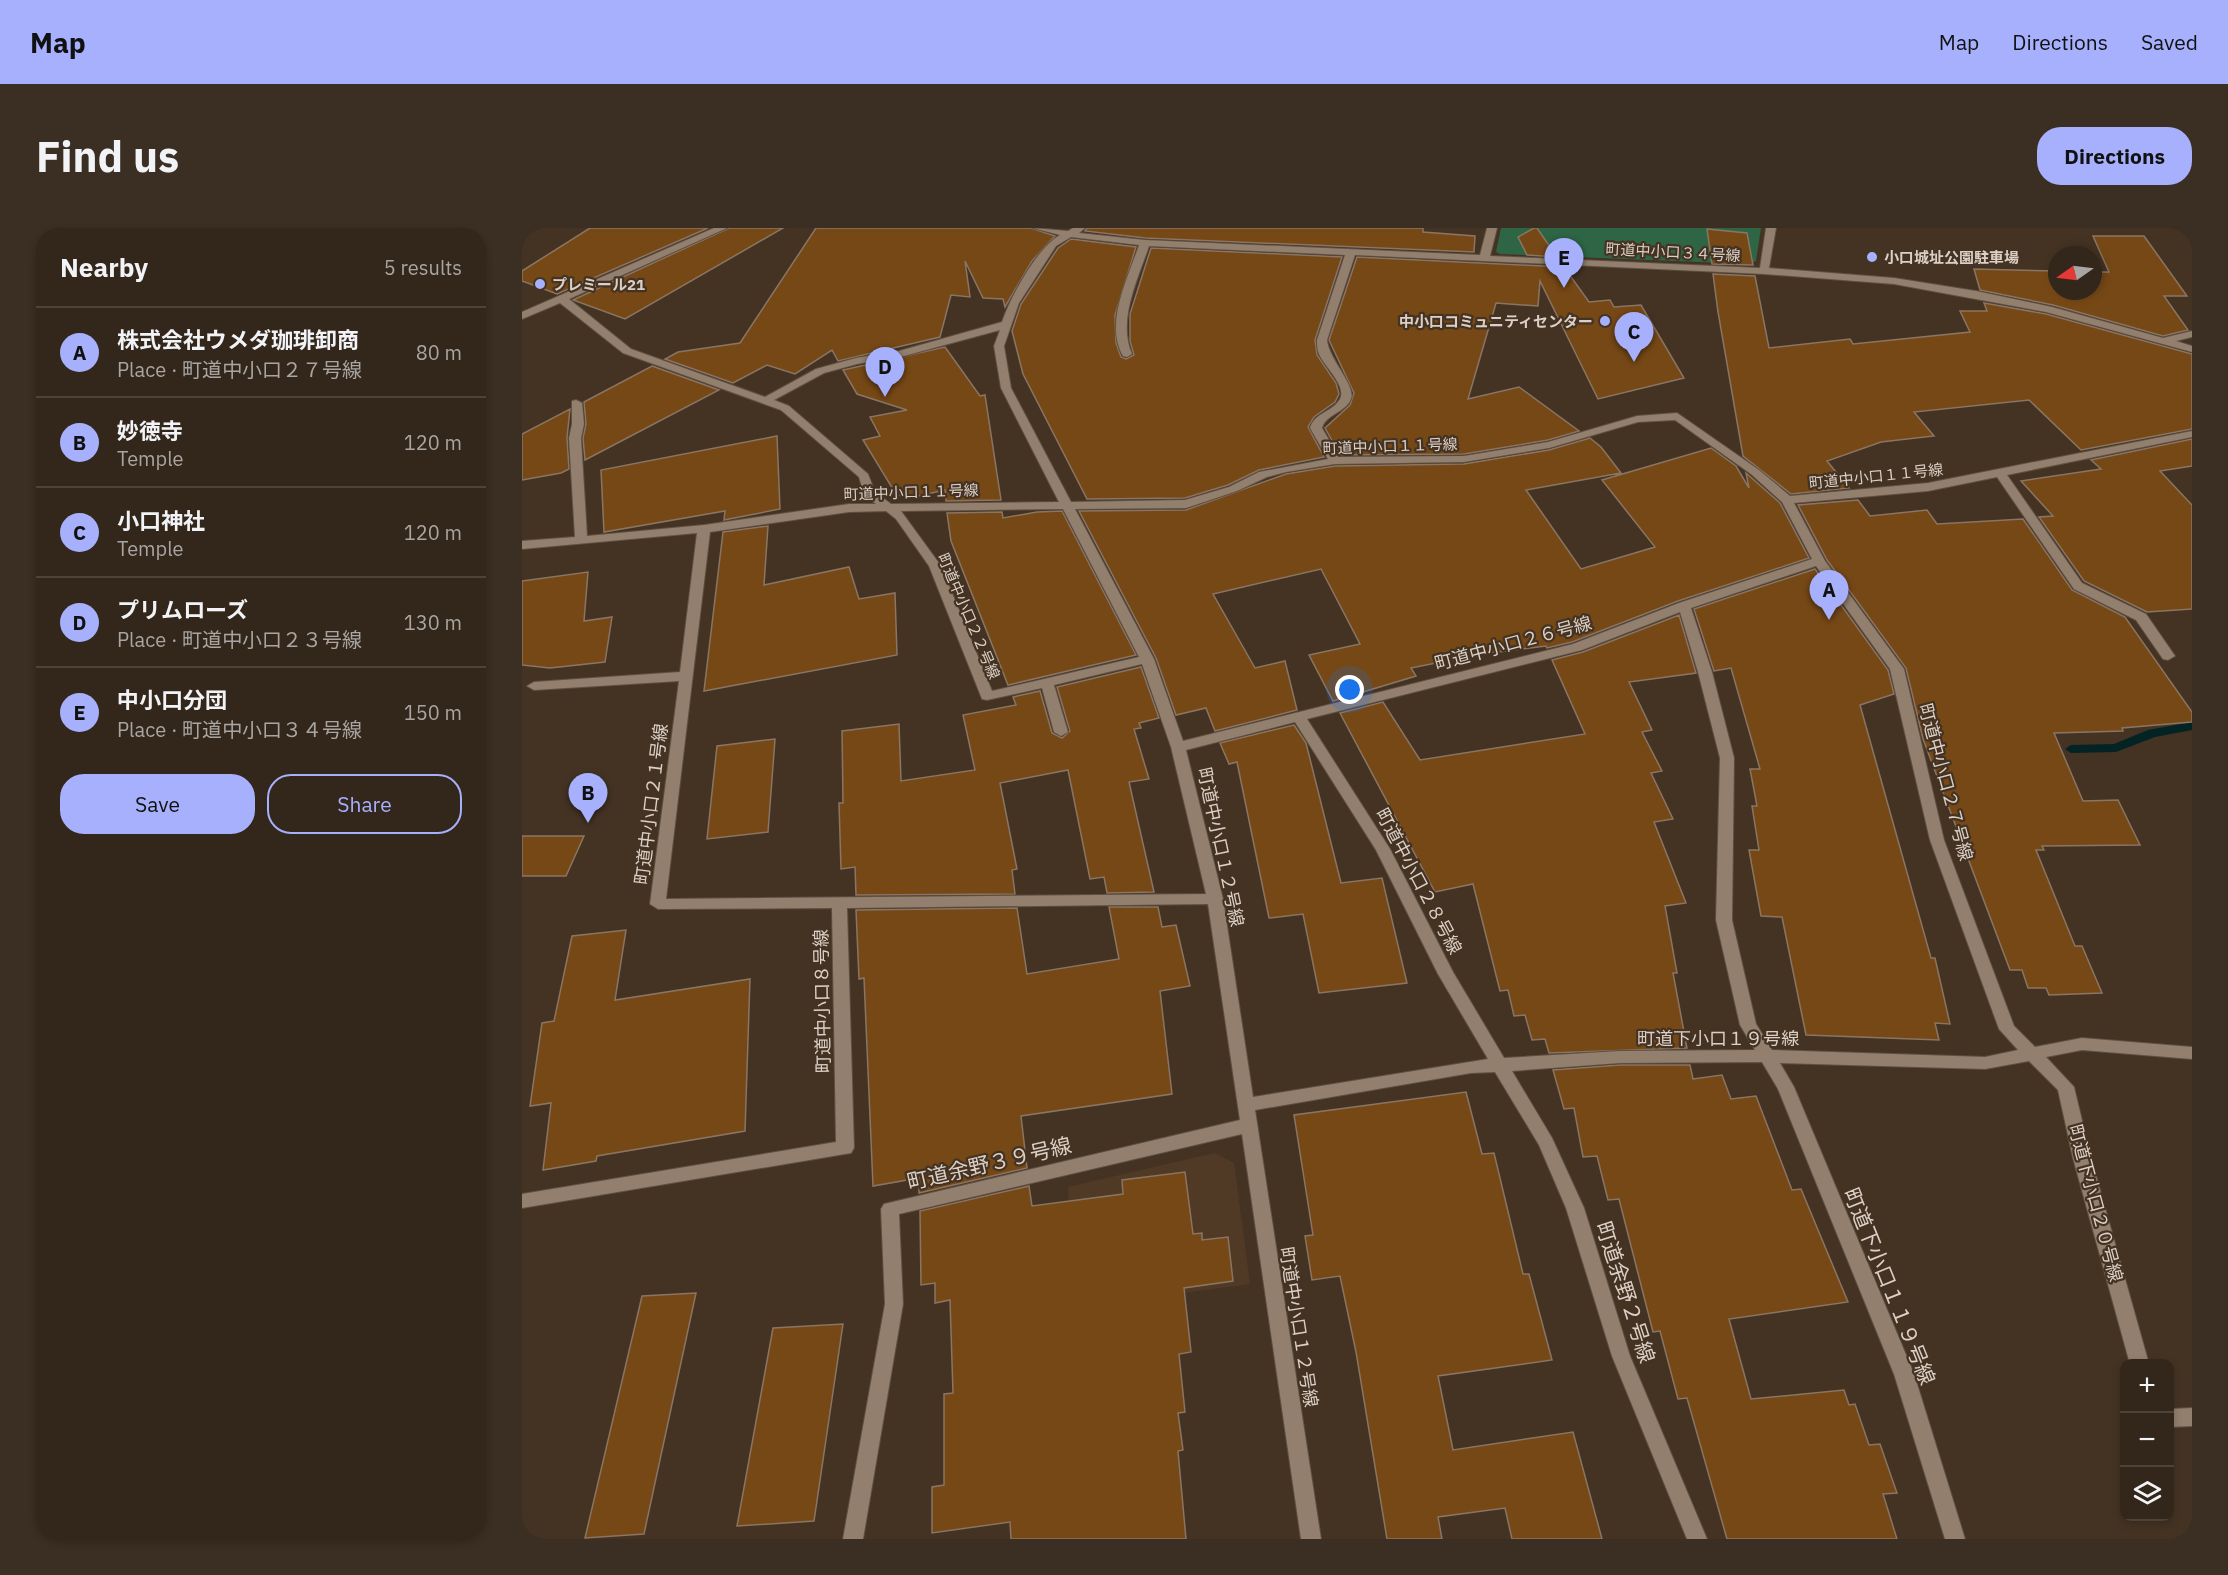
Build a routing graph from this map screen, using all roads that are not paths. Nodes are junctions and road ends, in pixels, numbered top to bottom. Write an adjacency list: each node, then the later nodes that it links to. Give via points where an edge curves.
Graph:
1 (722, 228): 10 (street)
2 (1038, 228): 5 (street, 町道中小口３４号線)
3 (1492, 228): 8 (street)
4 (1771, 228): 9 (street)
5 (1073, 231): 6 (street, 町道中小口３４号線); 12 (street, 町道中小口１２号線, via 1052,244)
6 (1145, 243): 7 (street, 町道中小口３４号線); 16 (street, via 1120,337)
7 (1351, 253): 8 (street, 町道中小口３４号線); 20 (street, via 1322,340 1323,352 1345,386 1347,396 1343,404 1318,421 1316,428)
8 (1484, 259): 9 (street, 町道中小口３４号線)
9 (1764, 271): 14 (street, 町道中小口３４号線, via 1884,280 1976,294 2048,309)
10 (562, 299): 11 (street); 17 (street, 町道中小口２２号線, via 627,351)
11 (522, 316)
12 (1004, 325): 17 (street, via 820,371); 23 (street, 町道中小口１２号線, via 999,346 1006,388)
13 (2192, 334): 14 (street)
14 (2163, 341): 15 (street, 町道中小口３４号線)
15 (2192, 350)
16 (1127, 354)
17 (767, 400): 24 (street, 町道中小口２２号線, via 785,408 864,476 870,494)
18 (576, 403): 26 (street)
19 (2192, 434): 21 (street, 町道中小口１１号線)
20 (1335, 461): 22 (street, 町道中小口１１号線, via 1464,459 1549,445 1637,419 1677,416); 23 (street, 町道中小口１１号線, via 1263,474 1233,489 1186,504)
21 (2001, 474): 22 (street, 町道中小口１１号線, via 1885,493); 30 (street, via 2078,586 2141,617)
22 (1787, 500): 28 (street)
23 (1066, 504): 24 (street, 町道中小口１１号線); 31 (street, 町道中小口１２号線)
24 (887, 506): 25 (street, 町道中小口１１号線); 33 (street, 町道中小口２２号線, via 900,516 935,566 987,696)
25 (704, 529): 26 (street, 町道中小口１１号線); 32 (street, 町道中小口２１号線)
26 (581, 541): 27 (street, 町道中小口１１号線)
27 (522, 545)
28 (1819, 561): 29 (street, 町道中小口２６号線); 41 (street, 町道中小口２７号線, via 1897,669 1937,840 2007,1029)
29 (1684, 606): 35 (street, 町道中小口２６号線, via 1577,647); 42 (street, 町道下小口１１９号線, via 1726,758 1724,920 1748,1025)
30 (2168, 656)
31 (1147, 659): 33 (street, 町道中小口２２号線); 37 (street, 町道中小口１２号線)
32 (686, 675): 34 (street); 39 (street, 町道中小口２１号線, via 658,904)
33 (1047, 682): 36 (street)
34 (534, 686)
35 (1299, 717): 37 (street, 町道中小口２６号線); 43 (street, 町道中小口２８号線, via 1383,849 1446,974)
36 (1061, 732)
37 (1178, 747): 38 (street, 町道中小口１２号線)
38 (1215, 899): 39 (street); 44 (street, 町道中小口１２号線)
39 (839, 903): 46 (street, 町道中小口８号線, via 845,1148)
40 (2192, 1053): 41 (street, 町道下小口１９号線, via 2082,1044)
41 (2032, 1054): 42 (street, 町道下小口１９号線, via 1985,1063); 47 (street, 町道下小口２０号線, via 2066,1087)
42 (1767, 1056): 43 (street, 町道下小口１９号線, via 1620,1057); 53 (street, 町道下小口１１９号線, via 1786,1087 1904,1374)
43 (1502, 1065): 44 (street, 町道下小口１９号線); 52 (street, 町道余野２号線, via 1564,1182 1621,1356)
44 (1246, 1105): 45 (street, 町道中小口１２号線)
45 (1249, 1125): 50 (street, 町道余野３９号線, via 890,1209 894,1304); 51 (street, 町道中小口１２号線)
46 (522, 1201)
47 (2139, 1359)
48 (2192, 1416): 49 (street)
49 (2174, 1418)
50 (853, 1539)
51 (1311, 1539)
52 (1697, 1539)
53 (1955, 1539)

